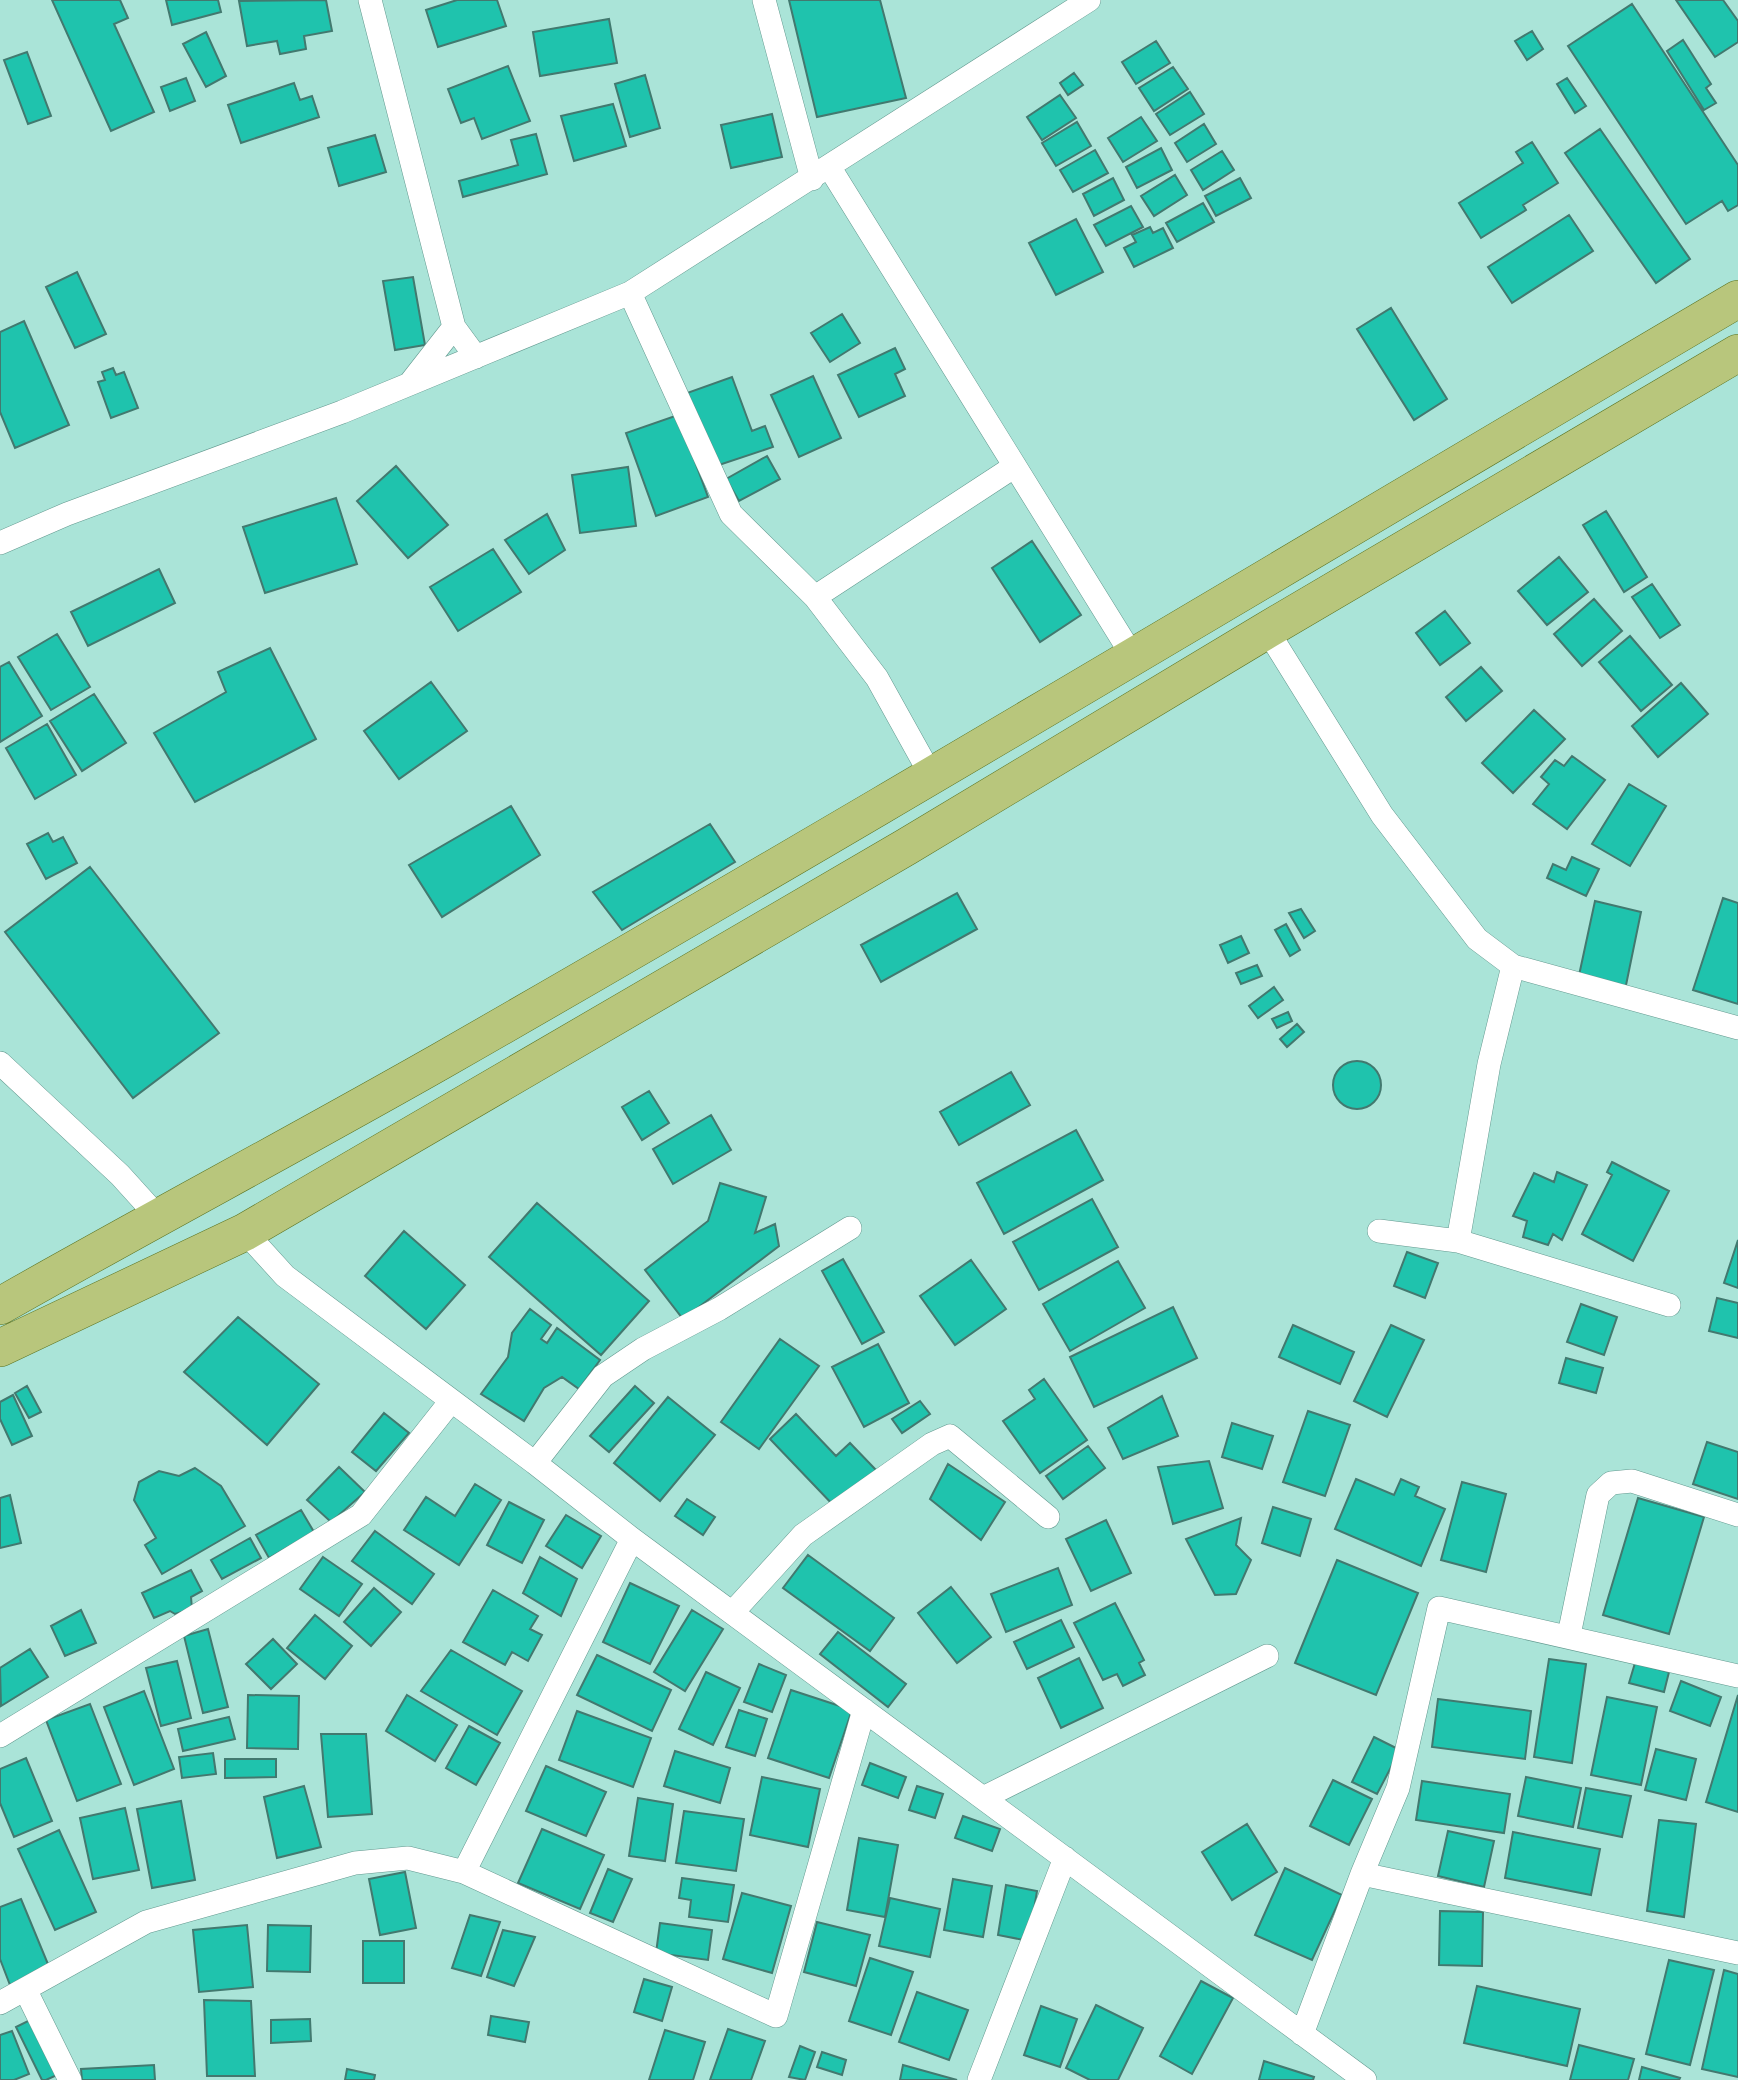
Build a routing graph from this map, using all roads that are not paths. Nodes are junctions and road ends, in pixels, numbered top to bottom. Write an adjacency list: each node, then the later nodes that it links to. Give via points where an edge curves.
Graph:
1 (370, 0): 7 (street)
2 (764, 0): 4 (street)
3 (1089, 0): 4 (street)
4 (821, 174): 5 (street); 13 (street)
5 (630, 293): 10 (street); 17 (street, via 732,514)
6 (1738, 299): 8 (main road)
7 (454, 327): 10 (street); 12 (street)
8 (1682, 332): 11 (main road); 15 (main road)
9 (1738, 353): 11 (main road)
10 (476, 357): 12 (street)
11 (1706, 371): 16 (main road)
12 (409, 385): 14 (street)
13 (1015, 466): 17 (street); 19 (street)
14 (0, 543)
15 (1306, 554): 16 (main road); 19 (main road)
16 (1328, 594): 18 (main road)
17 (814, 597): 20 (street, via 877,678)
18 (1267, 629): 21 (street, via 1382,816 1477,939); 25 (main road)
19 (1132, 655): 20 (main road)
20 (932, 777): 24 (main road)
21 (1513, 966): 22 (street); 30 (street, via 1489,1064)
22 (1738, 1028)
23 (0, 1063): 26 (street, via 120,1175)
24 (436, 1064): 25 (main road); 26 (main road)
25 (464, 1105): 29 (main road)
26 (158, 1217): 32 (main road)
27 (850, 1228): 35 (street, via 603,1376)
28 (1380, 1231): 30 (street)
29 (245, 1232): 33 (main road); 34 (street, via 285,1276)
30 (1458, 1241): 31 (street)
31 (1669, 1305)
32 (0, 1306)
33 (0, 1348)
34 (452, 1401): 35 (street); 44 (street, via 361,1515)
35 (535, 1462): 38 (street)
36 (1738, 1515): 40 (street, via 1632,1482 1611,1483 1598,1495)
37 (1048, 1517): 39 (street, via 950,1436 803,1535)
38 (632, 1539): 39 (street); 47 (street)
39 (732, 1614): 43 (street)
40 (1569, 1635): 42 (street); 48 (street, via 1440,1608 1398,1788)
41 (1266, 1656): 45 (street)
42 (1738, 1675)
43 (864, 1710): 45 (street); 47 (street, via 776,2016)
44 (0, 1735)
45 (983, 1798): 46 (street)
46 (1065, 1858): 52 (street); 54 (street)
47 (464, 1872): 50 (street, via 408,1858 355,1863 146,1922)
48 (1362, 1874): 49 (street); 52 (street)
49 (1738, 1952)
50 (25, 1989): 51 (street); 53 (street)
51 (0, 2003)
52 (1302, 2034): 55 (street)
53 (70, 2080)
54 (979, 2080)
55 (1365, 2080)

